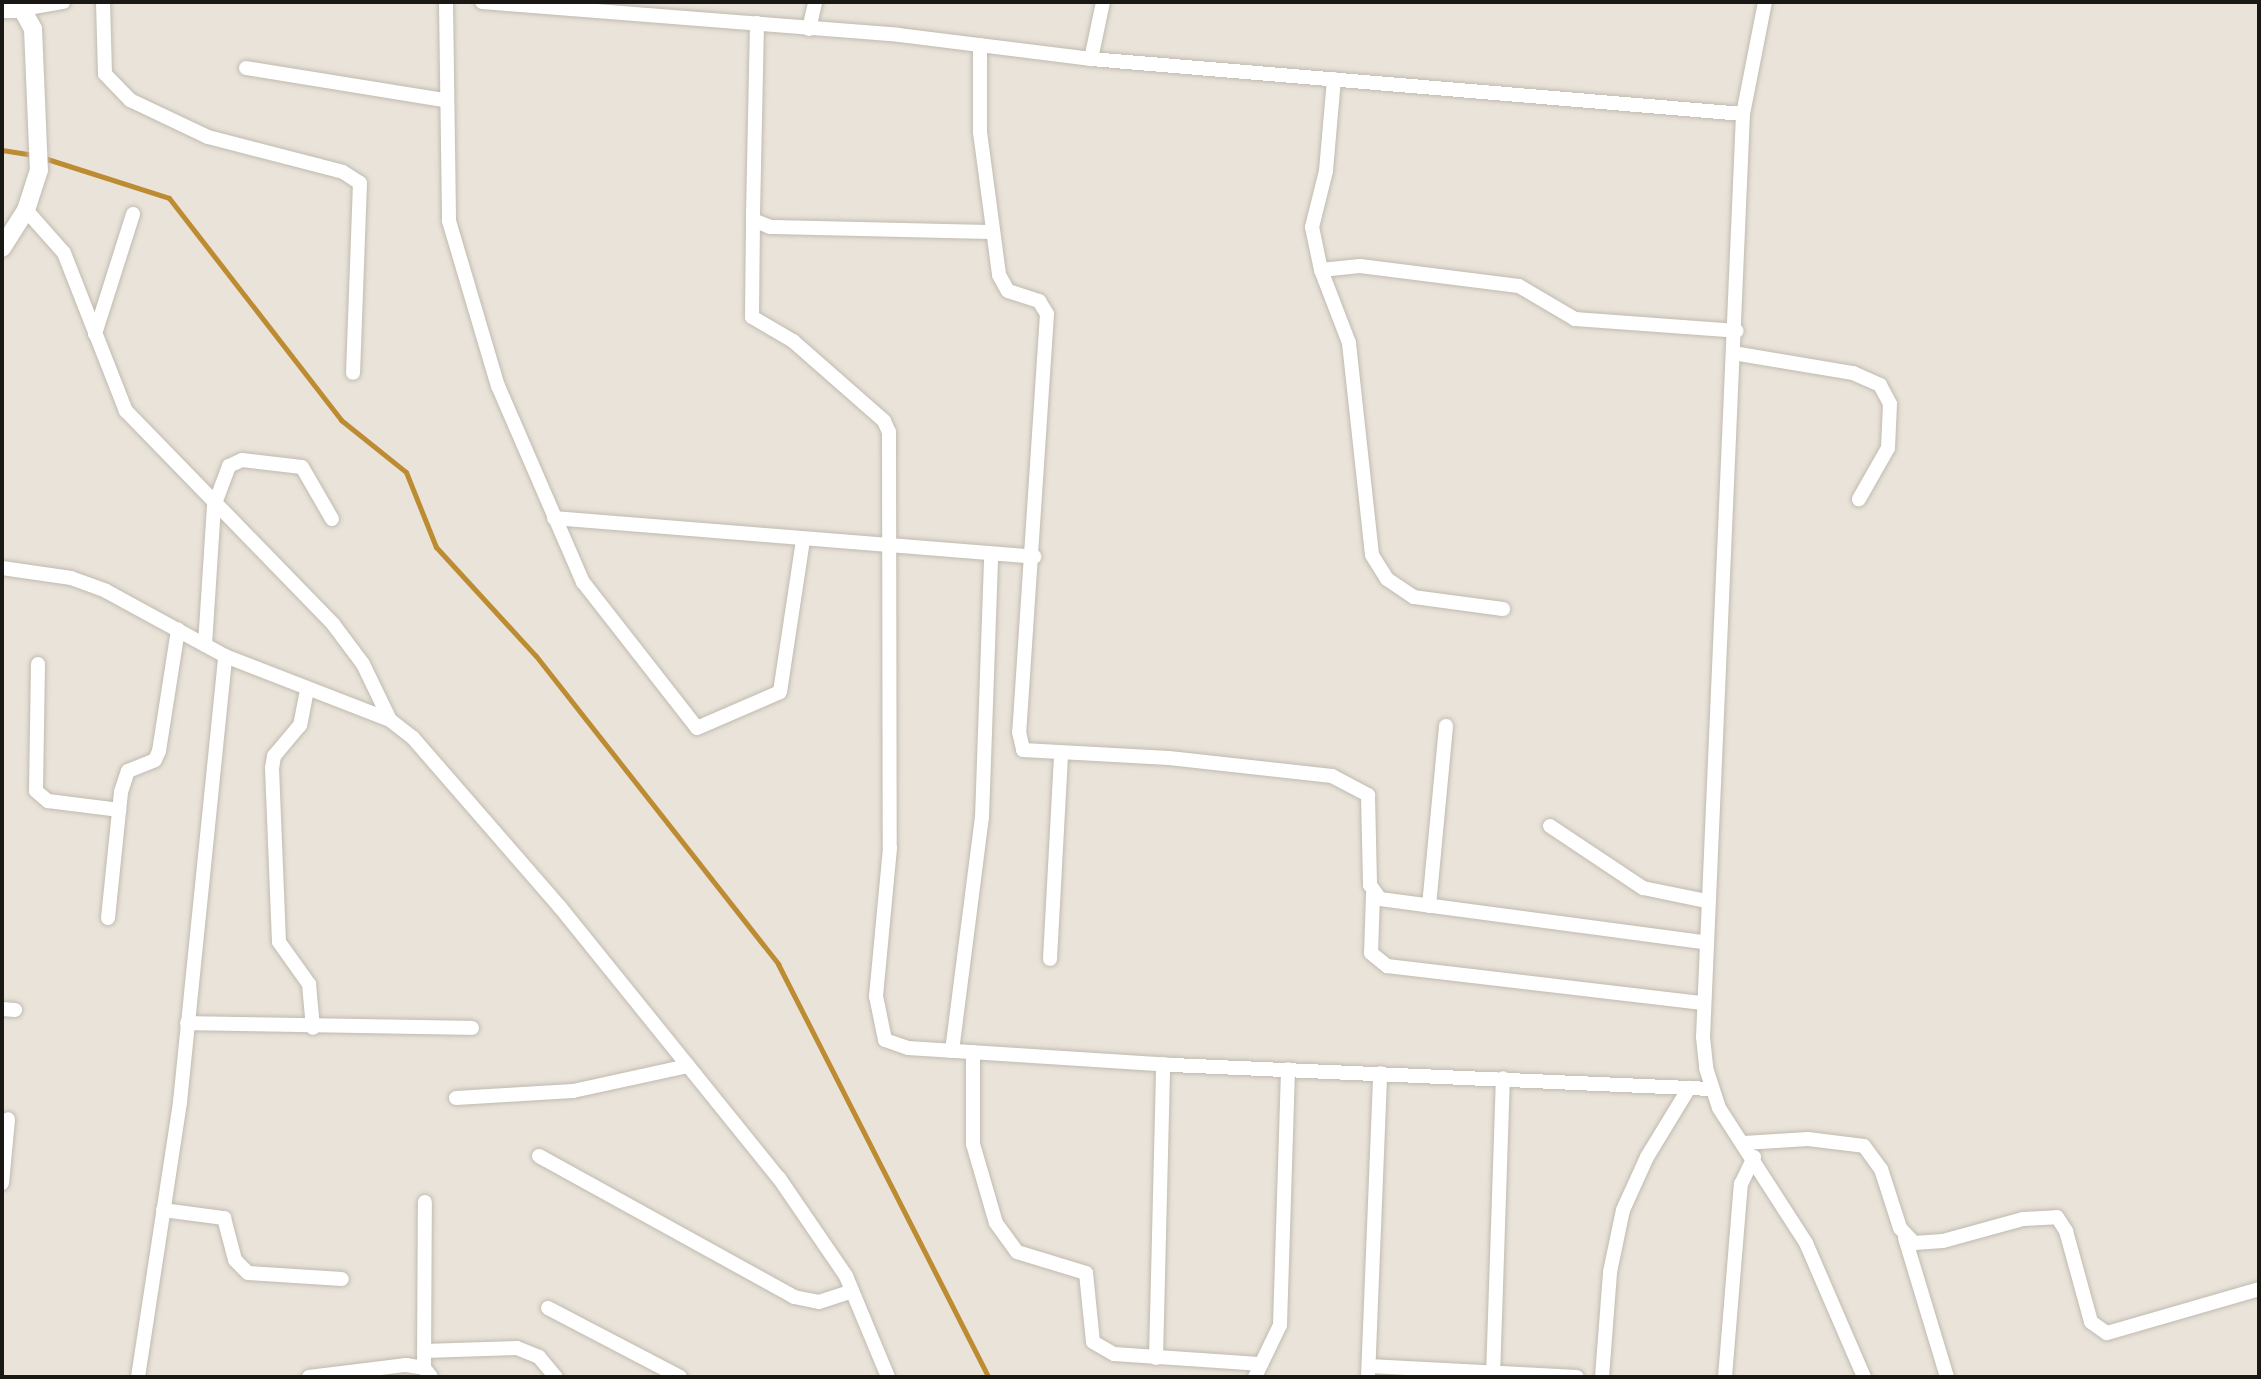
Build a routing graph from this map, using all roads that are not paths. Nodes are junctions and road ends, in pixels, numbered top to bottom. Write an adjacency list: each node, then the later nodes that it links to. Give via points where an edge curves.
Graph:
1 (63, 2): 9 (street)
2 (103, 2): 27 (street, via 105,74 130,100 208,137 343,172 360,183)
3 (446, 2): 16 (street)
4 (482, 2): 10 (street)
5 (815, 2): 11 (street)
6 (1103, 2): 13 (street)
7 (1765, 2): 17 (street)
8 (2, 9): 9 (street)
9 (22, 9): 18 (street, via 33,29 39,170)
10 (757, 23): 11 (street); 20 (street)
11 (809, 29): 12 (street)
12 (980, 45): 13 (street); 21 (street, via 980,132)
13 (1091, 59): 15 (street)
14 (246, 68): 16 (street)
15 (1334, 79): 17 (street); 23 (street, via 1326,171 1312,227)
16 (444, 100): 30 (street, via 454,252 498,386)
17 (1743, 114): 24 (street)
18 (26, 210): 22 (street); 25 (street, via 64,253)
19 (133, 214): 25 (street)
20 (753, 220): 21 (street, via 770,227); 33 (street, via 752,317 793,341 884,421 889,432)
21 (993, 232): 35 (street, via 1003,285 1039,301 1047,314)
22 (2, 248)
23 (1321, 270): 24 (street, via 1360,266 1519,286 1575,319); 37 (street, via 1349,343 1367,534 1379,570 1402,590 1429,602)
24 (1737, 331): 26 (street)
25 (95, 335): 29 (street, via 126,411)
26 (1733, 353): 28 (street, via 1853,373 1880,385 1890,404 1891,432 1882,462); 49 (street)
27 (353, 373)
28 (1859, 499)
29 (214, 506): 31 (street, via 222,476 234,462 293,463 309,474); 39 (street); 43 (street, via 333,624 363,664)
30 (554, 518): 32 (street); 32 (street, via 603,611 697,728 780,692)
31 (332, 519)
32 (803, 540): 33 (street)
33 (885, 545): 34 (street); 58 (street, via 890,848 877,1017 885,1040 893,1046)
34 (991, 554): 35 (street); 58 (street, via 982,818)
35 (1034, 557): 45 (street, via 1019,743 1031,753)
36 (2, 568): 38 (street, via 71,578)
37 (1503, 609)
38 (178, 629): 39 (street); 46 (street, via 159,751 155,760 128,771)
39 (205, 645): 40 (street)
40 (225, 656): 42 (street); 55 (street)
41 (38, 664): 46 (street, via 36,791 48,801)
42 (307, 690): 43 (street); 56 (street, via 300,725 274,756 272,768 279,942 309,984)
43 (390, 720): 61 (street, via 458,787)
44 (1446, 726): 50 (street)
45 (1061, 753): 48 (street, via 1169,758 1348,782 1368,795); 53 (street)
46 (119, 810): 51 (street)
47 (1550, 826): 49 (street, via 1643,888)
48 (1373, 894): 50 (street); 54 (street, via 1371,953 1387,966)
49 (1706, 901): 52 (street)
50 (1429, 906): 52 (street)
51 (108, 918)
52 (1704, 942): 54 (street)
53 (1050, 959)
54 (1703, 1003): 66 (street)
55 (187, 1023): 56 (street); 74 (street)
56 (313, 1028): 57 (street)
57 (472, 1028)
58 (952, 1051): 59 (street)
59 (973, 1052): 60 (street); 81 (street, via 975,1162 1007,1243 1030,1259 1086,1273 1090,1330 1102,1352)
60 (1163, 1064): 62 (street); 81 (street)
61 (688, 1066): 67 (street, via 573,1091); 78 (street, via 779,1178)
62 (1288, 1069): 63 (street); 82 (street, via 1280,1325)
63 (1380, 1073): 64 (street); 84 (street)
64 (1503, 1078): 65 (street); 85 (street)
65 (1689, 1088): 66 (street); 92 (street, via 1647,1157 1623,1210 1610,1272)
66 (1711, 1089): 69 (street)
67 (456, 1098)
68 (8, 1119): 72 (street)
69 (1744, 1143): 71 (street); 75 (street, via 1808,1139 1864,1146 1881,1169)
70 (539, 1156): 78 (street, via 794,1297 819,1302)
71 (1754, 1157): 93 (street, via 1741,1184); 94 (street, via 1830,1290)
72 (2, 1183)
73 (425, 1202): 80 (street)
74 (163, 1210): 76 (street, via 218,1213 235,1260 248,1273); 86 (street)
75 (1905, 1238): 77 (street, via 1927,1245 2023,1219 2057,1217 2066,1231 2091,1322 2107,1333); 95 (street)
76 (342, 1279)
77 (2259, 1289)
78 (852, 1291): 90 (street)
79 (548, 1308): 89 (street)
80 (424, 1351): 83 (street); 88 (street, via 517,1348 539,1357)
81 (1156, 1358): 82 (street)
82 (1257, 1370)
83 (427, 1372): 87 (street, via 406,1365)
84 (1369, 1372): 85 (street)
85 (1493, 1375): 91 (street)
86 (138, 1377)
87 (309, 1377)
88 (556, 1377)
89 (680, 1377)
90 (888, 1377)
91 (1577, 1377)
92 (1602, 1377)
93 (1725, 1377)
94 (1864, 1377)
95 (1947, 1377)

